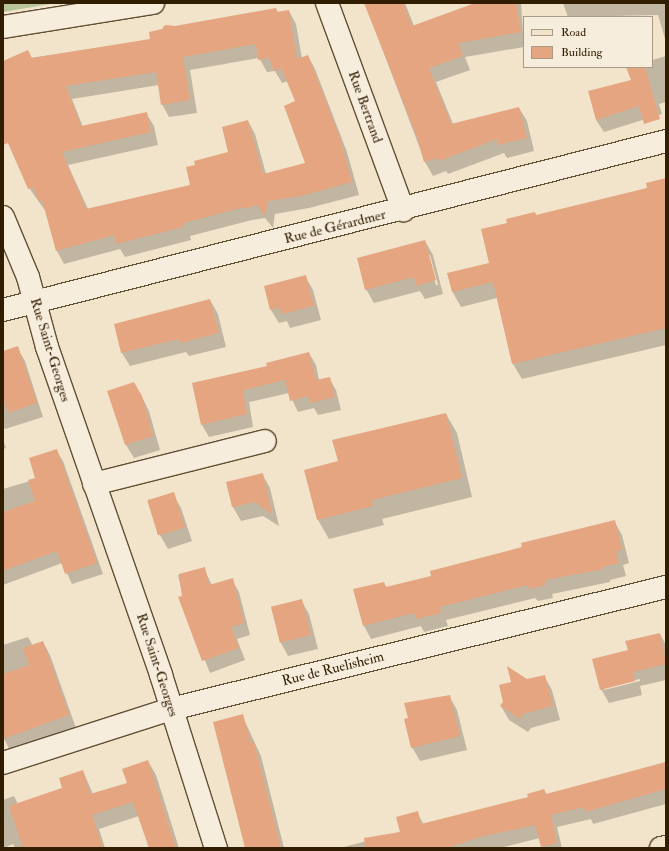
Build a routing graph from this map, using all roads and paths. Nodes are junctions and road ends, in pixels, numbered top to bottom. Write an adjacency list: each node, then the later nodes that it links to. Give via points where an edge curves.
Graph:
1 (154, 3): 3 (street)
2 (327, 3): 5 (street, Rue Bertrand)
3 (3, 27)
4 (666, 141): 5 (street, Rue de Gérardmer)
5 (403, 210): 7 (street, Rue de Gérardmer)
6 (3, 218): 7 (street, Rue Saint-Georges, via 28,277)
7 (34, 302): 8 (street, Rue de Gérardmer); 10 (street, Rue Saint-Georges)
8 (3, 310)
9 (265, 442): 10 (street)
10 (94, 484): 12 (street, Rue Saint-Georges)
11 (666, 587): 12 (street, Rue de Ruelisheim)
12 (171, 709): 13 (street, Rue de Ruelisheim); 15 (street, Rue Saint-Georges)
13 (3, 763)
14 (666, 847): 16 (main road)
15 (216, 848)
16 (661, 848)

